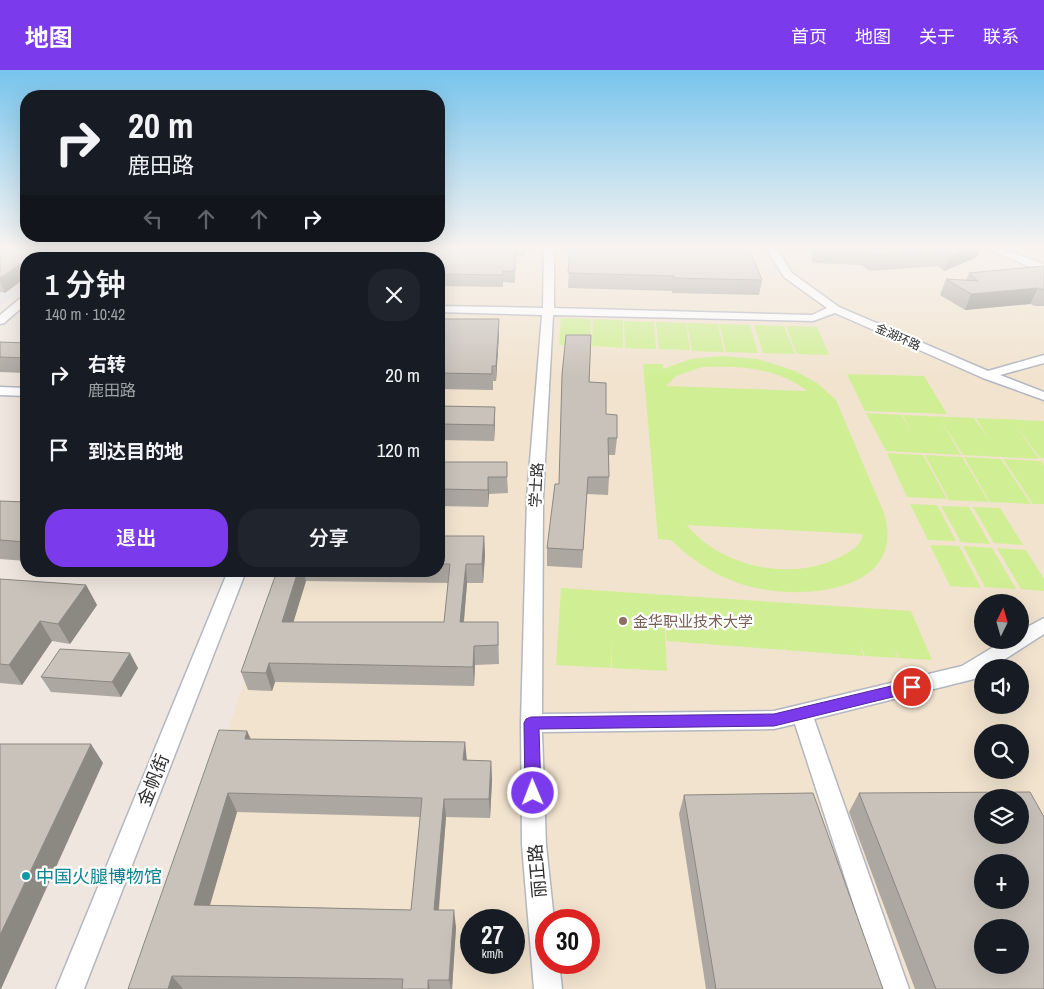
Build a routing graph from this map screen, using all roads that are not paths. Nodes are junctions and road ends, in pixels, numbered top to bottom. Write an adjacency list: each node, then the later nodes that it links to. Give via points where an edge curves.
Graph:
1 (548, 291): 6 (street, 学士路)
2 (810, 291): 5 (street, 金湖环路)
3 (20, 304): 7 (street)
4 (445, 309): 6 (street)
5 (835, 309): 6 (street, via 813,318); 9 (street, 金湖环路)
6 (548, 313): 18 (street, 学士路, via 535,498)
7 (0, 321)
8 (1044, 359): 9 (street)
9 (987, 376): 12 (street, 金湖环路)
10 (0, 391): 11 (street)
11 (20, 392)
12 (1044, 396)
13 (235, 577): 19 (street, 金帆街)
14 (1044, 624): 15 (street)
15 (1029, 634)
16 (1006, 649): 17 (street, via 967,673)
17 (802, 714): 18 (street, via 774,720); 21 (street)
18 (531, 723): 20 (street, 丽正路, via 534,845)
19 (70, 989)
20 (548, 989)
21 (894, 989)

